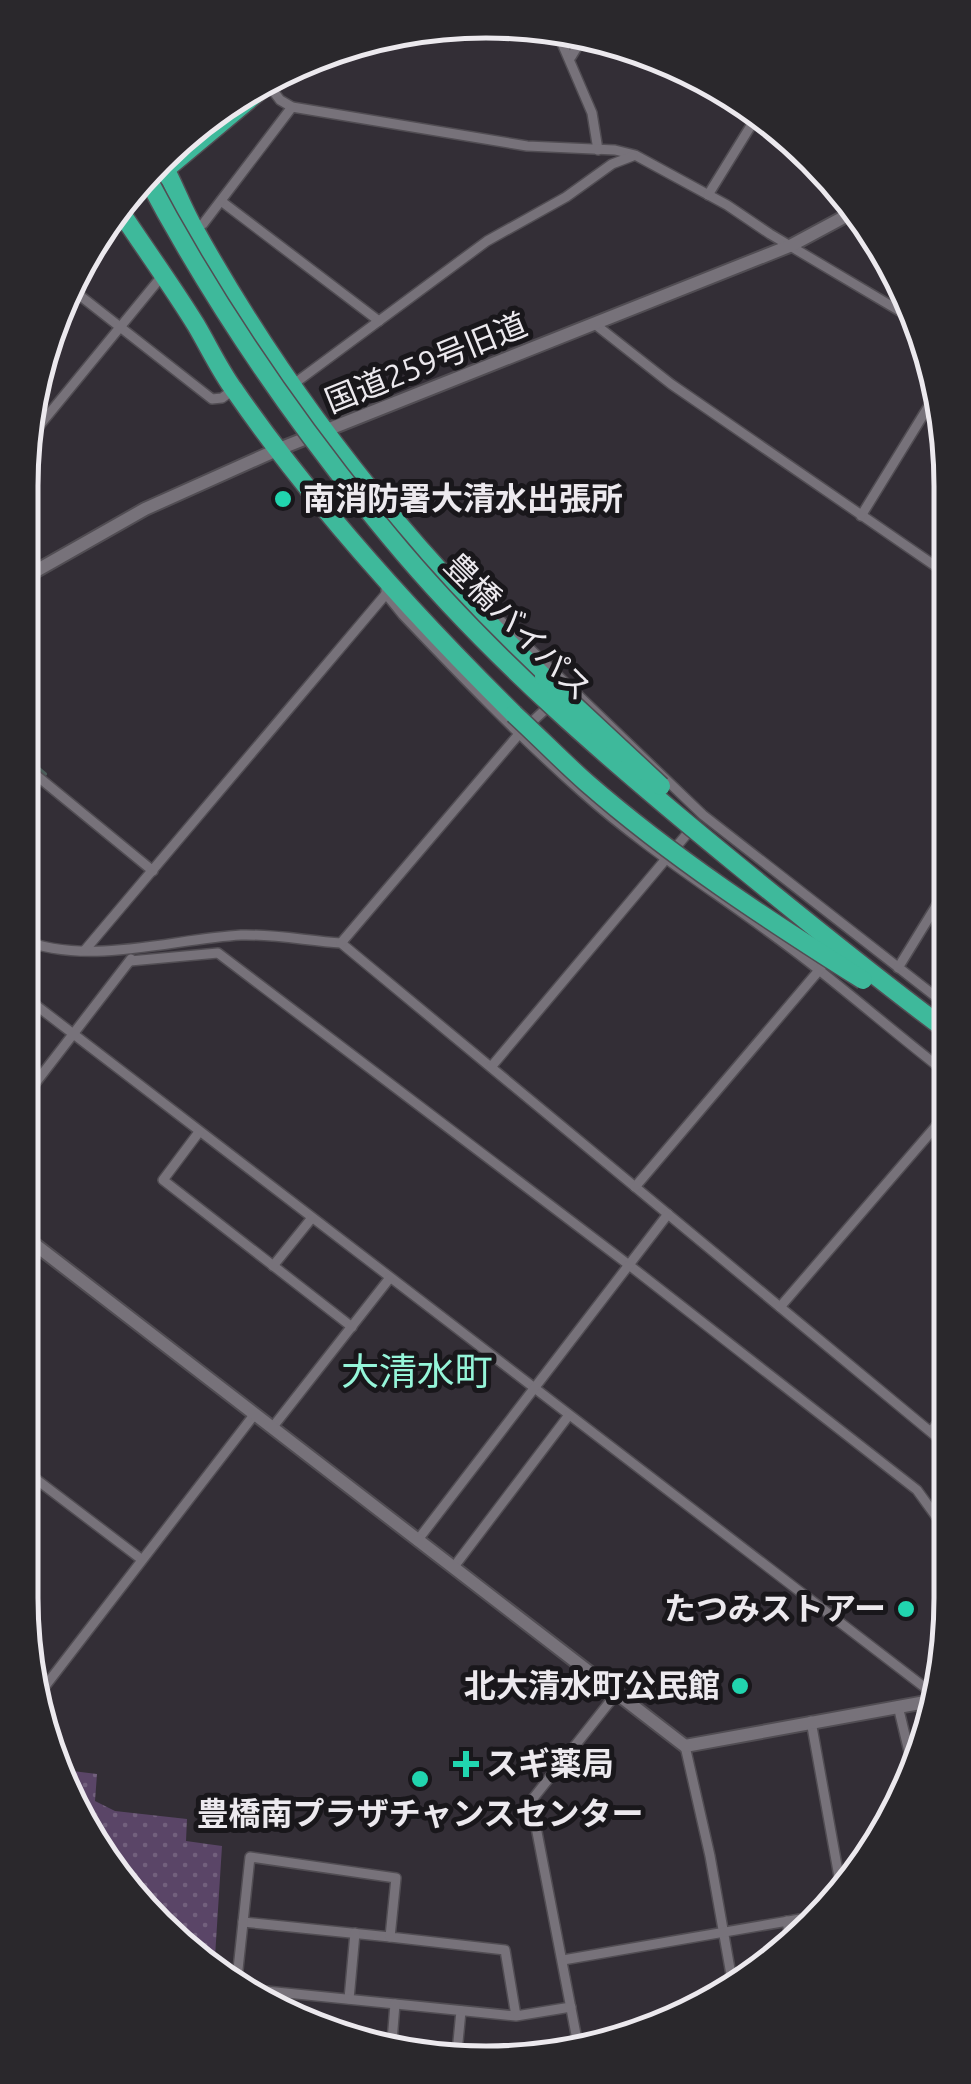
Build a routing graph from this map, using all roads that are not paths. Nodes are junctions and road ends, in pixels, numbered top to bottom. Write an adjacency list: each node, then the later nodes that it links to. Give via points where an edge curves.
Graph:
1 (564, 44): 3 (street)
2 (577, 47): 3 (street)
3 (571, 57): 7 (street)
4 (276, 90): 5 (street)
5 (292, 107): 7 (street, via 526,146); 12 (street)
6 (751, 125): 11 (street)
7 (598, 150): 8 (street)
8 (635, 154): 11 (street); 20 (street, via 487,241)
9 (167, 171): 15 (highway)
10 (152, 187): 38 (highway, 豊橋バイパス, bridge, via 227,316 390,538 571,724)
11 (708, 196): 16 (street)
12 (221, 201): 15 (street); 20 (street)
13 (128, 217): 17 (highway)
14 (844, 217): 16 (street, 国道259号旧道)
15 (194, 228): 23 (highway)
16 (792, 245): 19 (street); 21 (street, 国道259号旧道)
17 (162, 276): 22 (street); 24 (highway)
18 (80, 295): 22 (street)
19 (897, 310)
20 (379, 321): 23 (street)
21 (596, 325): 27 (street, 国道259号旧道); 29 (street)
22 (122, 326): 24 (street, via 212,398); 26 (street)
23 (292, 386): 27 (highway)
24 (233, 390): 28 (highway)
25 (927, 409): 29 (street)
26 (42, 423)
27 (324, 433): 28 (street, 国道259号旧道); 30 (highway)
28 (279, 450): 32 (street, 国道259号旧道, via 145,509); 33 (highway)
29 (861, 516): 31 (street)
30 (424, 554): 34 (street, via 463,582); 38 (highway, bridge, via 544,678 694,817)
31 (934, 565)
32 (38, 570)
33 (386, 587): 35 (street); 40 (street); 53 (highway, bridge, via 587,783 766,919)
34 (569, 687): 35 (street); 37 (street)
35 (519, 734): 39 (street); 43 (street)
36 (38, 777): 40 (street)
37 (703, 815): 39 (street); 42 (street)
38 (712, 845): 52 (highway, 豊橋バイパス, bridge)
39 (666, 860): 49 (street); 56 (street)
40 (153, 870): 46 (street)
41 (934, 908): 48 (street)
42 (853, 933): 48 (street); 49 (street)
43 (341, 944): 45 (street, via 242,935); 56 (street)
44 (38, 945): 46 (street)
45 (132, 947): 46 (street); 47 (street)
46 (85, 950)
47 (130, 961): 54 (street); 64 (street, via 218,953)
48 (898, 968): 50 (street)
49 (819, 970): 55 (street); 60 (street)
50 (934, 995)
51 (38, 1007): 54 (street)
52 (934, 1021)
53 (934, 1023)
54 (71, 1033): 57 (street); 59 (street)
55 (934, 1064)
56 (491, 1068): 60 (street)
57 (38, 1078)
58 (934, 1128): 67 (street)
59 (199, 1132): 62 (street); 65 (street, via 163,1180)
60 (635, 1187): 61 (street)
61 (668, 1214): 64 (street); 67 (street)
62 (311, 1219): 65 (street); 66 (street)
63 (38, 1247): 70 (street)
64 (629, 1265): 69 (street); 77 (street, via 917,1490)
65 (274, 1266): 68 (street)
66 (388, 1279): 68 (street); 69 (street)
67 (780, 1307): 74 (street)
68 (352, 1327): 72 (street)
69 (536, 1390): 71 (street); 78 (street)
70 (254, 1414): 72 (street); 79 (street)
71 (569, 1415): 80 (street); 82 (street)
72 (272, 1428): 78 (street)
73 (934, 1428): 74 (street)
74 (931, 1432): 75 (street)
75 (934, 1435)
76 (38, 1481): 79 (street)
77 (934, 1514)
78 (416, 1542): 80 (street)
79 (141, 1559): 81 (street)
80 (452, 1569): 83 (street)
81 (46, 1685)
82 (925, 1687)
83 (616, 1694): 87 (street); 97 (street, via 531,1801)
84 (921, 1702): 85 (street)
85 (898, 1706): 86 (street); 88 (street)
86 (811, 1722): 87 (street); 89 (street)
87 (686, 1746): 94 (street)
88 (908, 1747)
89 (838, 1874)
90 (797, 1920): 92 (street)
91 (243, 1922): 95 (street); 96 (street, via 250,1858 396,1878); 98 (street)
92 (787, 1922): 93 (street); 94 (street)
93 (788, 1928)
94 (724, 1932): 97 (street); 99 (street)
95 (355, 1933): 96 (street); 101 (street)
96 (390, 1936): 105 (street, via 506,1950)
97 (563, 1960): 103 (street)
98 (238, 1972)
99 (731, 1973)
100 (273, 1992): 101 (street)
101 (348, 1999): 102 (street)
102 (395, 2004): 104 (street); 106 (street)
103 (571, 2007): 105 (street); 107 (street)
104 (461, 2010): 105 (street); 108 (street)
105 (516, 2016)
106 (392, 2037)
107 (577, 2037)
108 (458, 2046)

